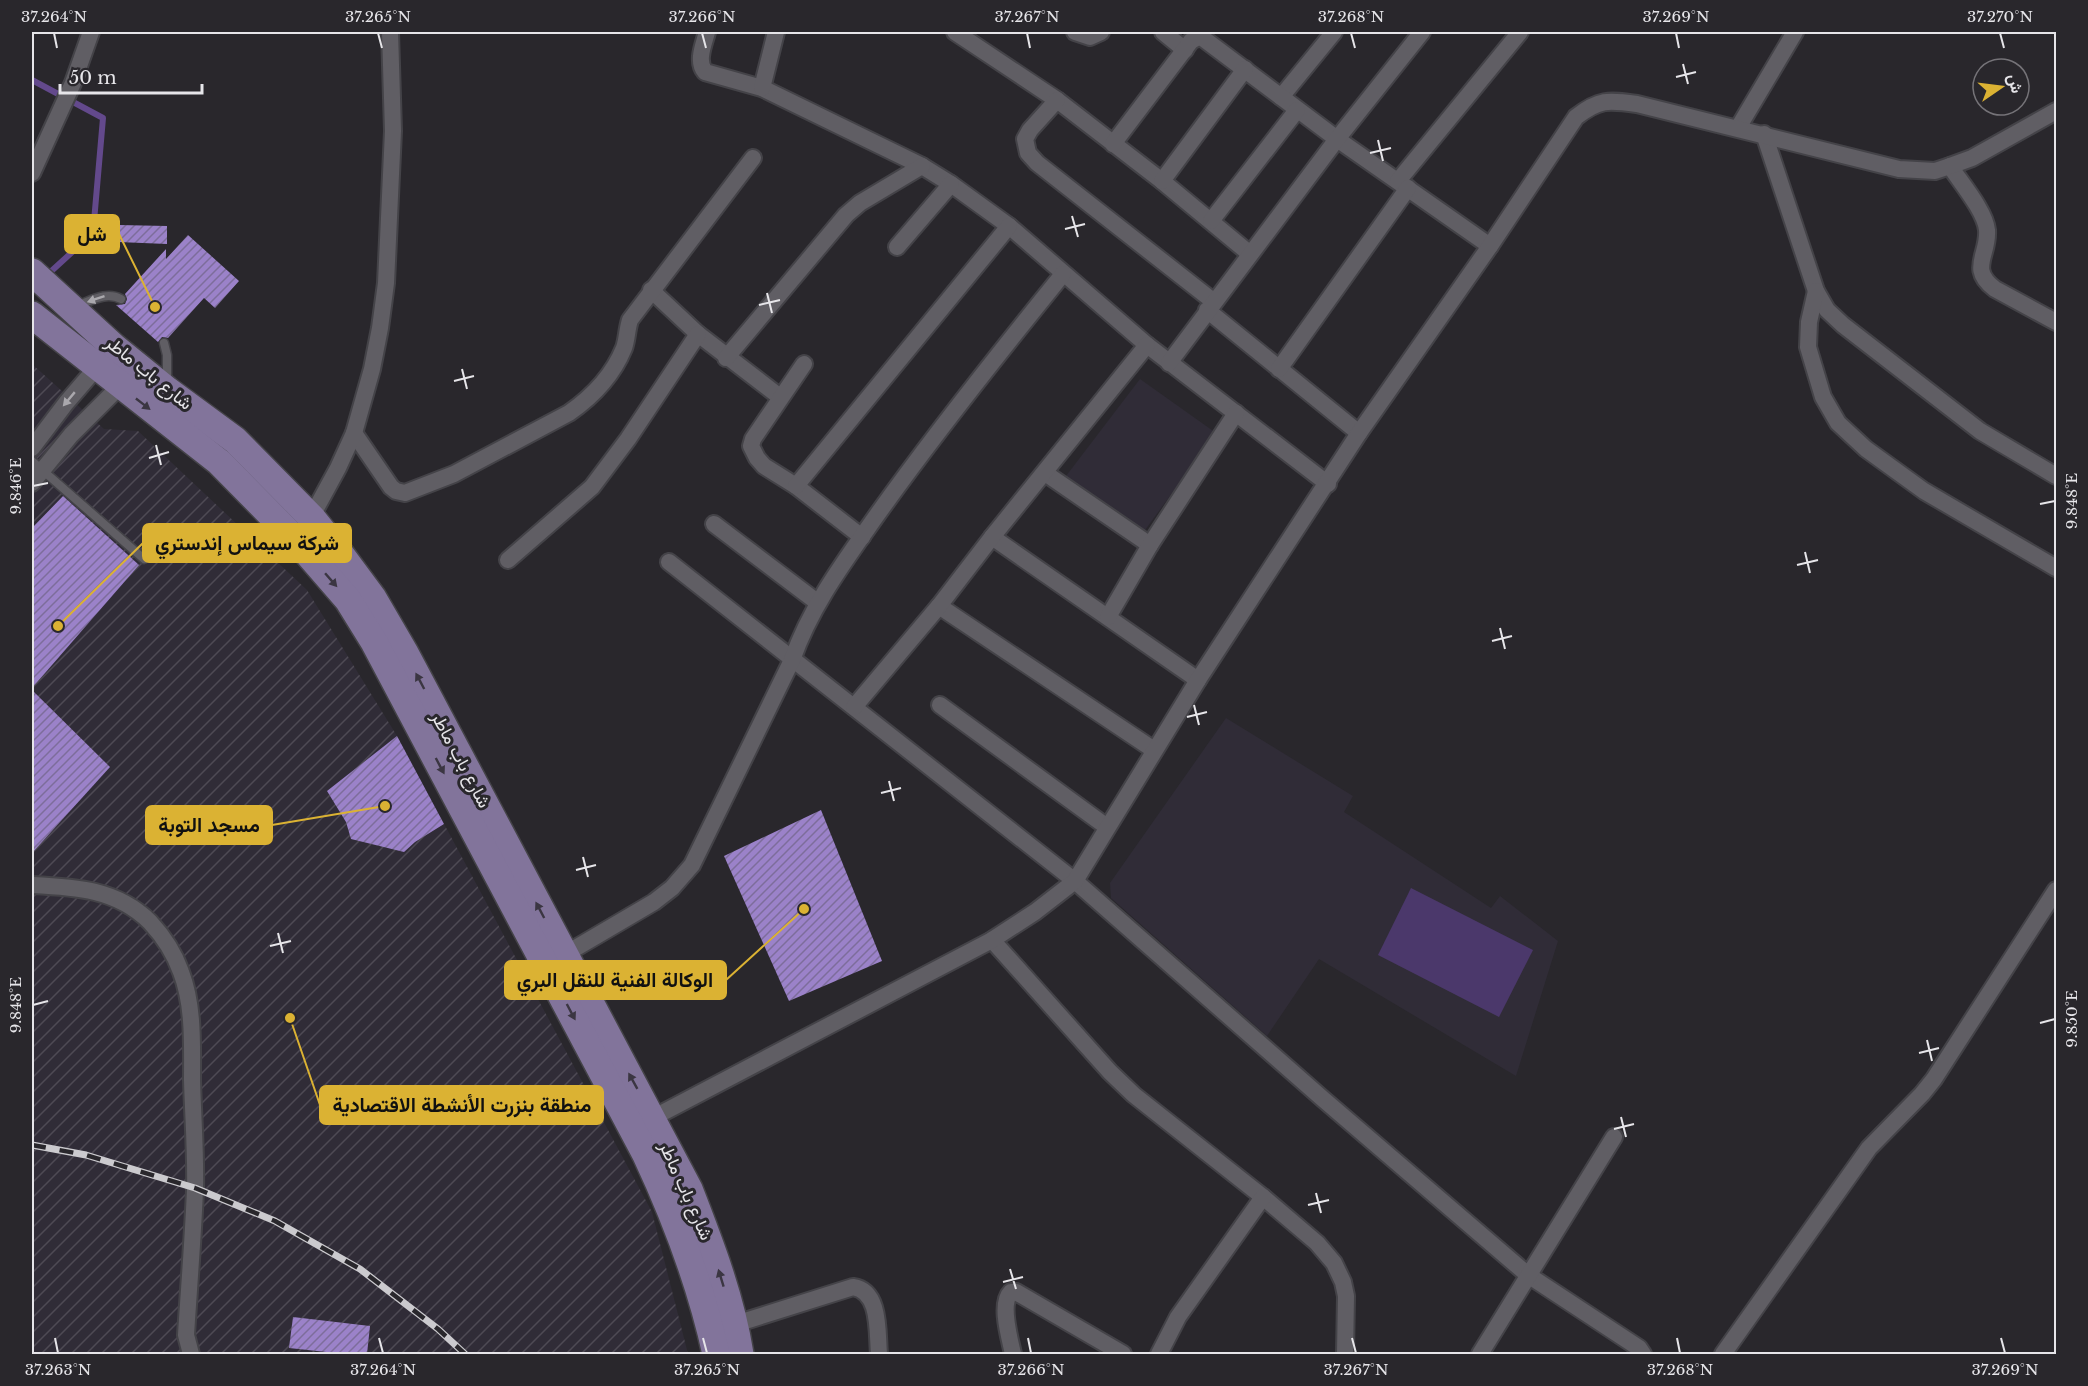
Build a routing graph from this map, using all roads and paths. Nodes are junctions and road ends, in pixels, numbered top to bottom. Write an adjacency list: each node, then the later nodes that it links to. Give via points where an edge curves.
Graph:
1 (91, 32): 20 (street)
2 (390, 32): 61 (street, via 393,131 386,283 372,369)
3 (707, 32): 15 (street, via 701,68)
4 (776, 32): 15 (street)
5 (955, 32): 17 (street)
6 (1076, 32): 7 (street, via 1090,37)
7 (1101, 32)
8 (1163, 32): 13 (street)
9 (1334, 32): 16 (street)
10 (1422, 32): 23 (street)
11 (1520, 32): 32 (street)
12 (1795, 32): 21 (street)
13 (1185, 50): 14 (street, via 1191,40 1200,36); 24 (street)
14 (1245, 69): 16 (street); 30 (street)
15 (762, 88): 27 (street)
16 (1281, 97): 18 (street)
17 (1057, 100): 24 (street); 43 (street, via 1030,129 1025,139 1028,153)
18 (1297, 110): 23 (street); 33 (street)
19 (2056, 111): 28 (street, via 1972,158)
20 (54, 126): 25 (street); 29 (street)
21 (1738, 128): 22 (street); 35 (street, via 1637,104 1600,101 1576,117)
22 (1764, 134): 28 (street, via 1899,169 1935,171); 41 (street)
23 (1337, 140): 32 (street); 37 (street)
24 (1113, 144): 30 (street)
25 (32, 147)
26 (753, 158): 40 (street)
27 (922, 166): 31 (street); 51 (street, via 846,215)
28 (1950, 166): 46 (street, via 1983,216 1987,231 1980,266 1987,283)
29 (32, 173)
30 (1162, 181): 33 (street)
31 (951, 184): 34 (street); 36 (street)
32 (1403, 185): 35 (street); 55 (street)
33 (1211, 221): 37 (street)
34 (1009, 226): 39 (street); 70 (street)
35 (1490, 246): 62 (street)
36 (897, 247)
37 (1250, 254): 43 (street)
38 (33, 273): 44 (main road, شارع باب ماطر)
39 (1064, 274): 49 (street); 73 (street, via 923,450)
40 (651, 290): 47 (street); 61 (street, via 630,320 618,359 586,401 454,474 405,493 396,492)
41 (1816, 291): 67 (street, via 1827,310 1843,325 1980,431); 80 (street, via 1808,347 1823,397 1838,423 1866,449 1924,491)
42 (121, 299): 44 (lane, one-way to 44, via 107,295)
43 (1210, 306): 52 (street); 55 (street)
44 (72, 308): 50 (main road, شارع باب ماطر)
45 (40, 322): 50 (main road, شارع باب ماطر)
46 (2056, 322)
47 (698, 334): 51 (street); 78 (street, via 592,487)
48 (164, 343): 57 (lane)
49 (1147, 345): 52 (street); 66 (street)
50 (106, 357): 54 (main road, شارع باب ماطر); 56 (main road, شارع باب ماطر); 60 (street, one-way to 60)
51 (726, 358): 58 (street)
52 (1169, 363): 59 (street)
53 (804, 364): 58 (street)
54 (139, 365): 56 (street); 57 (main road, شارع باب ماطر)
55 (1279, 369): 62 (street)
56 (120, 386): 63 (street); 75 (main road, شارع باب ماطر, one-way to 75, via 219,462)
57 (167, 390): 71 (main road, شارع باب ماطر, via 235,440)
58 (780, 397): 70 (street, via 751,446 764,466)
59 (1236, 413): 69 (street); 76 (street)
60 (52, 420): 63 (street); 64 (street)
61 (354, 433): 71 (street)
62 (1359, 433): 69 (street)
63 (71, 435): 65 (street)
64 (32, 448)
65 (37, 465): 68 (street); 77 (lane)
66 (1045, 473): 74 (street); 76 (street)
67 (2056, 476)
68 (32, 483)
69 (1328, 484): 85 (street)
70 (796, 486): 73 (street)
71 (312, 518): 75 (street); 94 (main road, شارع باب ماطر, one-way to 71, via 405,653 373,598)
72 (714, 524): 81 (street)
73 (862, 537): 81 (street)
74 (992, 537): 82 (street); 83 (street)
75 (296, 540): 94 (main road, شارع باب ماطر, one-way to 94, via 348,600 374,642)
76 (1150, 545): 83 (street)
77 (144, 559)
78 (508, 560)
79 (669, 562): 84 (street)
80 (2056, 568)
81 (817, 602): 84 (street)
82 (939, 606): 87 (street); 88 (street)
83 (1108, 617): 85 (street)
84 (792, 660): 87 (street); 94 (street, via 692,865 654,902)
85 (1198, 680): 88 (street)
86 (940, 705): 89 (street)
87 (854, 707): 90 (street)
88 (1154, 750): 89 (street)
89 (1107, 827): 90 (street)
90 (1075, 881): 93 (street); 98 (street)
91 (32, 885): 100 (street, via 87,889 129,907 149,922 167,944 181,972 192,1054 195,1188 186,1335)
92 (2056, 890): 109 (street, via 1934,1079 1869,1148)
93 (992, 940): 95 (street); 97 (street, via 1134,1095)
94 (555, 960): 95 (main road, شارع باب ماطر)
95 (643, 1123): 99 (main road, شارع باب ماطر, via 668,1201)
96 (1614, 1137): 98 (street)
97 (1263, 1197): 105 (street, via 1179,1317); 106 (street, via 1317,1243 1334,1263 1346,1296)
98 (1528, 1275): 107 (street); 108 (street)
99 (721, 1337): 101 (main road, شارع باب ماطر); 102 (street, via 854,1287 861,1288 874,1306)
100 (191, 1354)
101 (740, 1354)
102 (879, 1354)
103 (1013, 1354): 104 (street, via 1005,1313 1005,1300 1011,1292 1020,1293)
104 (1123, 1354)
105 (1159, 1354)
106 (1345, 1354)
107 (1480, 1354)
108 (1643, 1354)
109 (1723, 1354)

